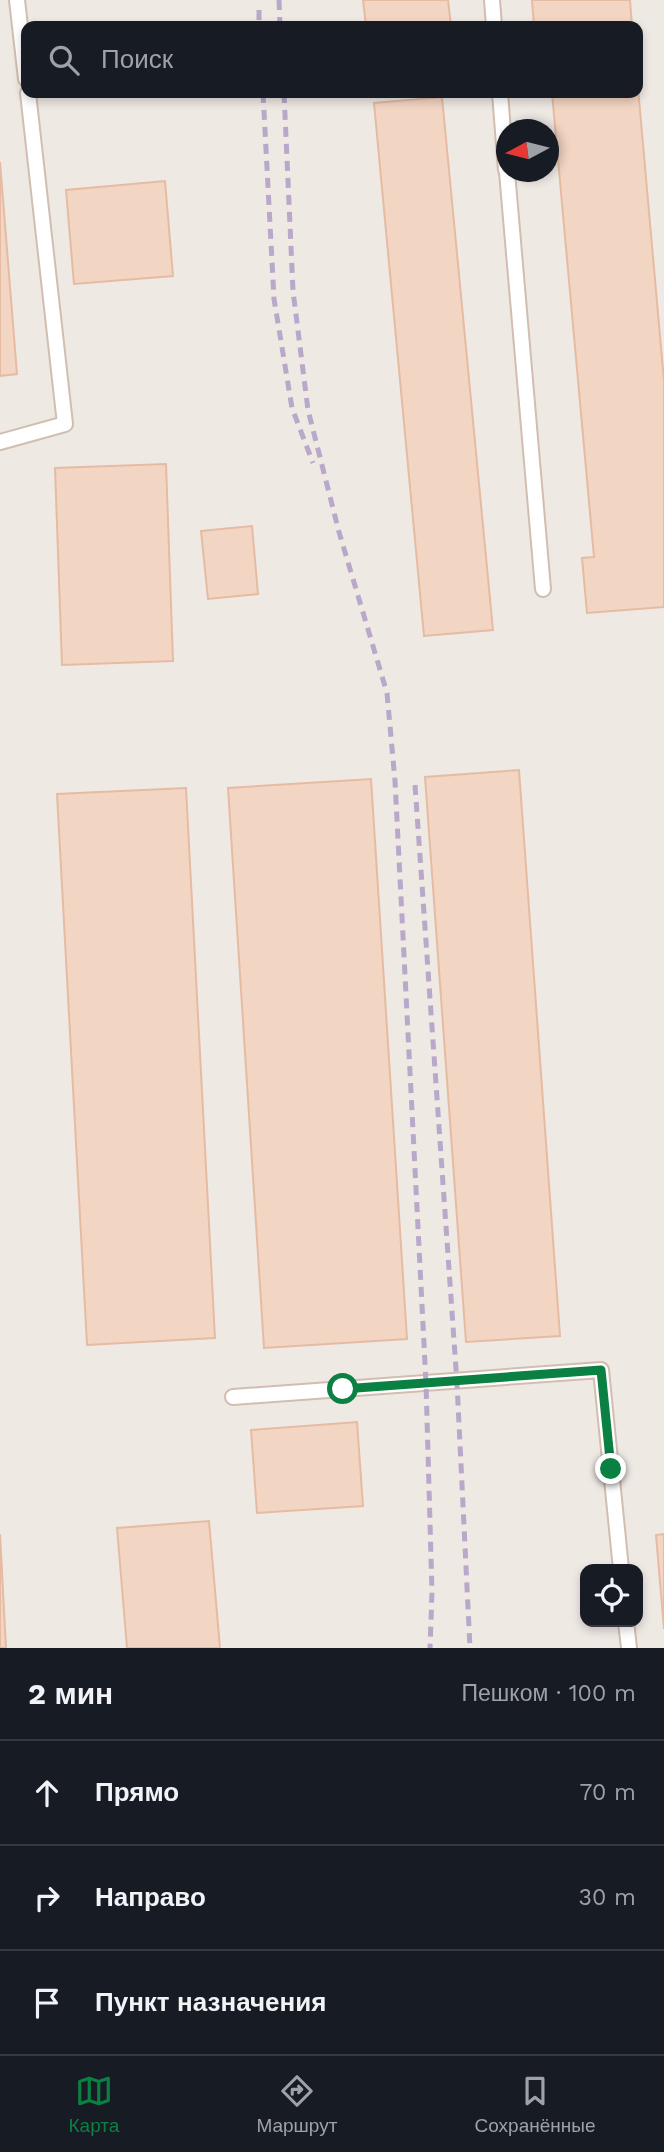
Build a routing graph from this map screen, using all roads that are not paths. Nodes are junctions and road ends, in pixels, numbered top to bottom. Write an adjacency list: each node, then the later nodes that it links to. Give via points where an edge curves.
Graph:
1 (18, 0): 4 (lane)
2 (492, 0): 3 (lane)
3 (494, 21)
4 (21, 30)
5 (29, 98): 9 (lane, via 65,424)
6 (500, 98): 7 (lane)
7 (502, 119)
8 (508, 182): 10 (lane)
9 (0, 442)
10 (543, 589)
11 (233, 1397): 12 (lane, via 601,1370)
12 (620, 1564)
13 (627, 1627): 14 (lane)
14 (629, 1648)

